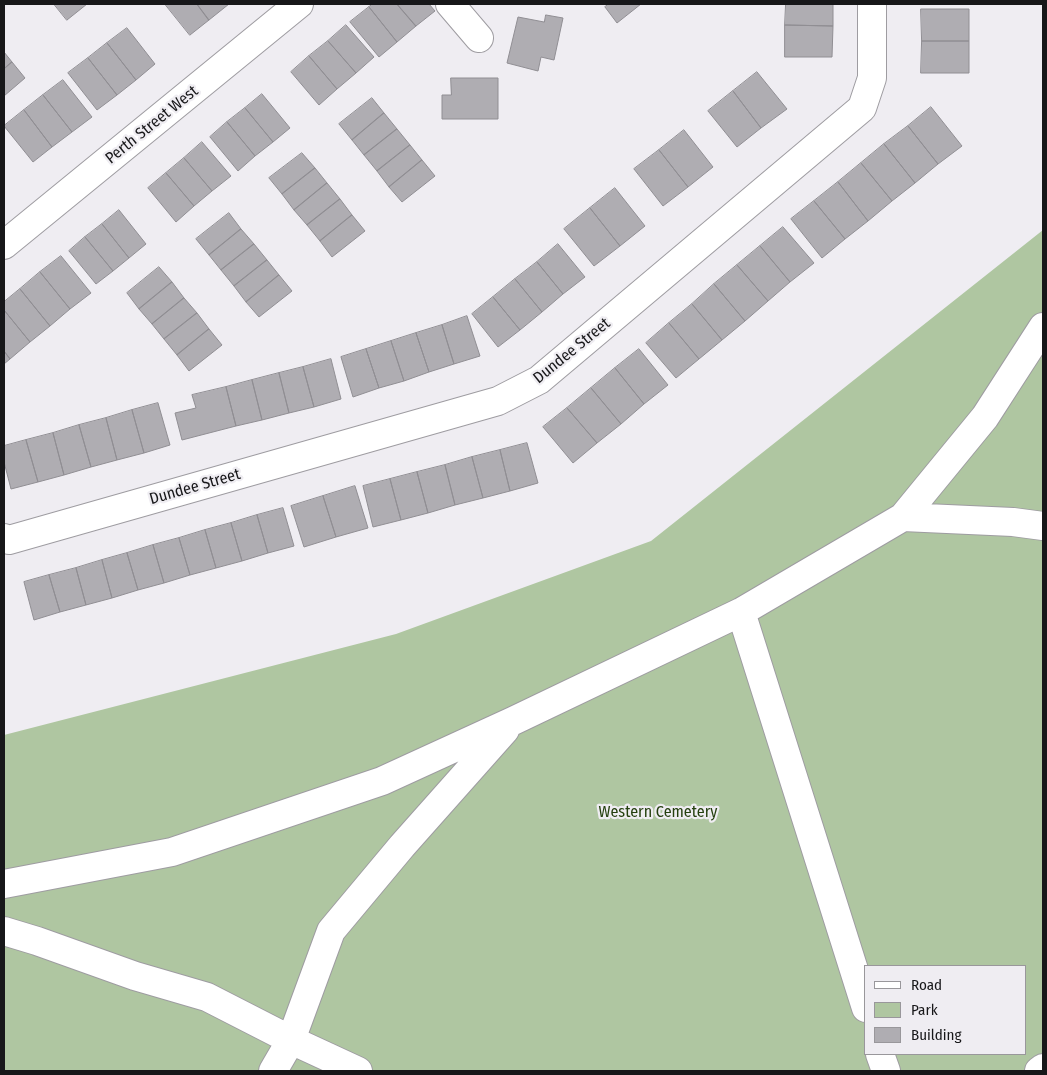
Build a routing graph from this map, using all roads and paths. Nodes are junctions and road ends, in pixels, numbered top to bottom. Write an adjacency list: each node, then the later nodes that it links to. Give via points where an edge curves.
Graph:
1 (299, 4): 5 (street, Perth Street West)
2 (450, 4): 4 (street)
3 (872, 4): 9 (street, Dundee Street, via 872,78 862,108 539,380 498,401 9,540)
4 (479, 38)
5 (4, 245)
6 (1043, 327): 7 (street, via 985,417)
7 (903, 517): 8 (street); 10 (street)
8 (1043, 526)
9 (4, 538)
10 (741, 612): 11 (street); 14 (street)
11 (513, 721): 12 (street, via 382,781 172,852); 15 (street, via 331,931)
12 (4, 884)
13 (4, 931): 15 (street, via 207,997)
14 (864, 1002)
15 (291, 1040): 18 (street); 19 (street)
16 (880, 1055): 20 (street)
17 (1043, 1068): 21 (street)
18 (273, 1071)
19 (358, 1071)
20 (886, 1071)
21 (1039, 1071)

